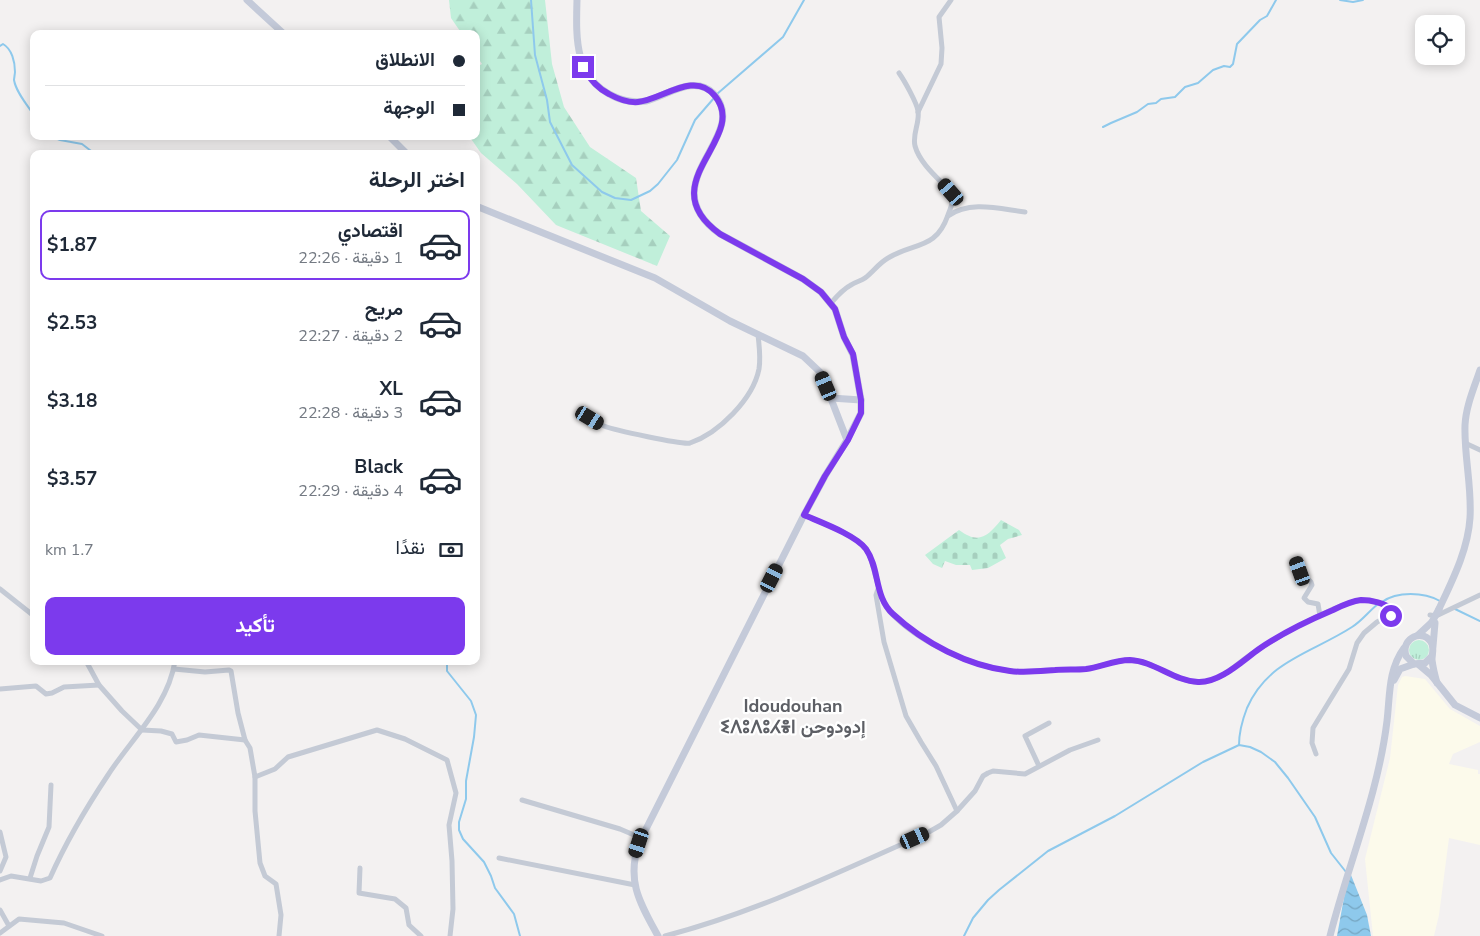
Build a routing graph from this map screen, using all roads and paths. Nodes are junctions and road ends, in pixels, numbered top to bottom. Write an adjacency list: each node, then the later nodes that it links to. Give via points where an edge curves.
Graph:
1 (247, 0): 4 (street)
2 (577, 0): 12 (street, via 580,58 592,81 606,93 632,102 692,85 705,88 717,98 722,111 720,131 699,171 694,189 704,220 720,234 816,288)
3 (951, 0): 6 (street, via 938,23 941,64)
4 (280, 30)
5 (899, 73): 6 (street)
6 (918, 112): 11 (street, via 915,146 951,192 953,198)
7 (393, 140): 8 (street)
8 (403, 150)
9 (480, 208): 13 (street, via 655,278)
10 (1025, 212): 11 (street, via 964,207)
11 (948, 216): 12 (street, via 938,234 888,258 863,279 848,286)
12 (832, 304): 16 (street, via 853,354)
13 (758, 334): 15 (street, via 809,360 821,373); 17 (street, via 760,357 757,376 740,406 724,423 688,444 604,426)
14 (1480, 370): 19 (street, via 1467,411)
15 (831, 398): 16 (street); 18 (street)
16 (861, 400): 18 (street, via 861,413)
17 (590, 418)
18 (848, 440): 21 (street)
19 (1465, 443): 20 (street); 28 (street, bridge, via 1470,519 1450,584)
20 (1480, 450)
21 (804, 515): 23 (street, via 866,548); 53 (street)
22 (1297, 562): 27 (street, via 1312,585 1304,598 1318,604)
23 (878, 588): 27 (street, via 889,610 931,642 953,654 1010,671 1084,669 1131,660 1144,662 1186,680 1209,681 1269,642); 51 (street, via 876,595 884,642 906,716 936,766)
24 (0, 589): 26 (street)
25 (1480, 595): 28 (street)
26 (30, 613)
27 (1320, 616): 46 (street, via 1356,601 1385,605 1394,613 1376,622 1355,648 1349,670 1315,722 1311,735)
28 (1432, 620): 29 (street); 30 (street)
29 (1418, 636): 30 (street, via 1429,640); 31 (street, via 1409,639)
30 (1433, 646): 32 (street)
31 (1404, 648): 33 (street, via 1406,656); 40 (street, via 1393,670)
32 (1432, 656): 33 (street, via 1425,663); 37 (street)
33 (1416, 664): 37 (street); 40 (street, via 1400,669)
34 (88, 665): 38 (street)
35 (174, 665): 36 (street)
36 (174, 669): 43 (street, via 164,695); 44 (street, via 231,671)
37 (1437, 683): 41 (street, via 1455,705)
38 (99, 685): 39 (street, via 64,687 46,694 36,686); 43 (street)
39 (0, 689)
40 (1390, 692): 69 (street, via 1383,748)
41 (1480, 718)
42 (1049, 723): 47 (street, via 1024,736)
43 (142, 730): 44 (street, via 172,734 176,742 200,735); 57 (street, via 108,774 61,852 50,878 40,881)
44 (245, 740): 48 (street, via 250,748)
45 (1098, 740): 47 (street)
46 (1316, 754)
47 (1039, 766): 51 (street, via 1024,774 988,773)
48 (255, 777): 64 (street, via 260,863 265,876 276,884 281,915); 66 (street, via 275,769 288,758 377,730 405,739 446,760 456,793 449,825 453,909)
49 (51, 785): 57 (street, via 49,827)
50 (522, 800): 53 (street)
51 (957, 811): 68 (street, via 927,833 794,892)
52 (0, 832): 56 (street, via 6,857)
53 (641, 838): 59 (street, via 635,854)
54 (499, 858): 59 (street)
55 (360, 868): 65 (street, via 359,893 395,899 406,908 409,925)
56 (0, 871)
57 (30, 878): 58 (street, via 11,876)
58 (0, 880)
59 (635, 885): 67 (street, via 639,901)
60 (0, 910): 61 (street)
61 (9, 926): 62 (street); 63 (street, via 19,919 64,922)
62 (0, 932)
63 (102, 936)
64 (279, 936)
65 (420, 936)
66 (450, 936)
67 (658, 936)
68 (665, 936)
69 (1330, 936)

